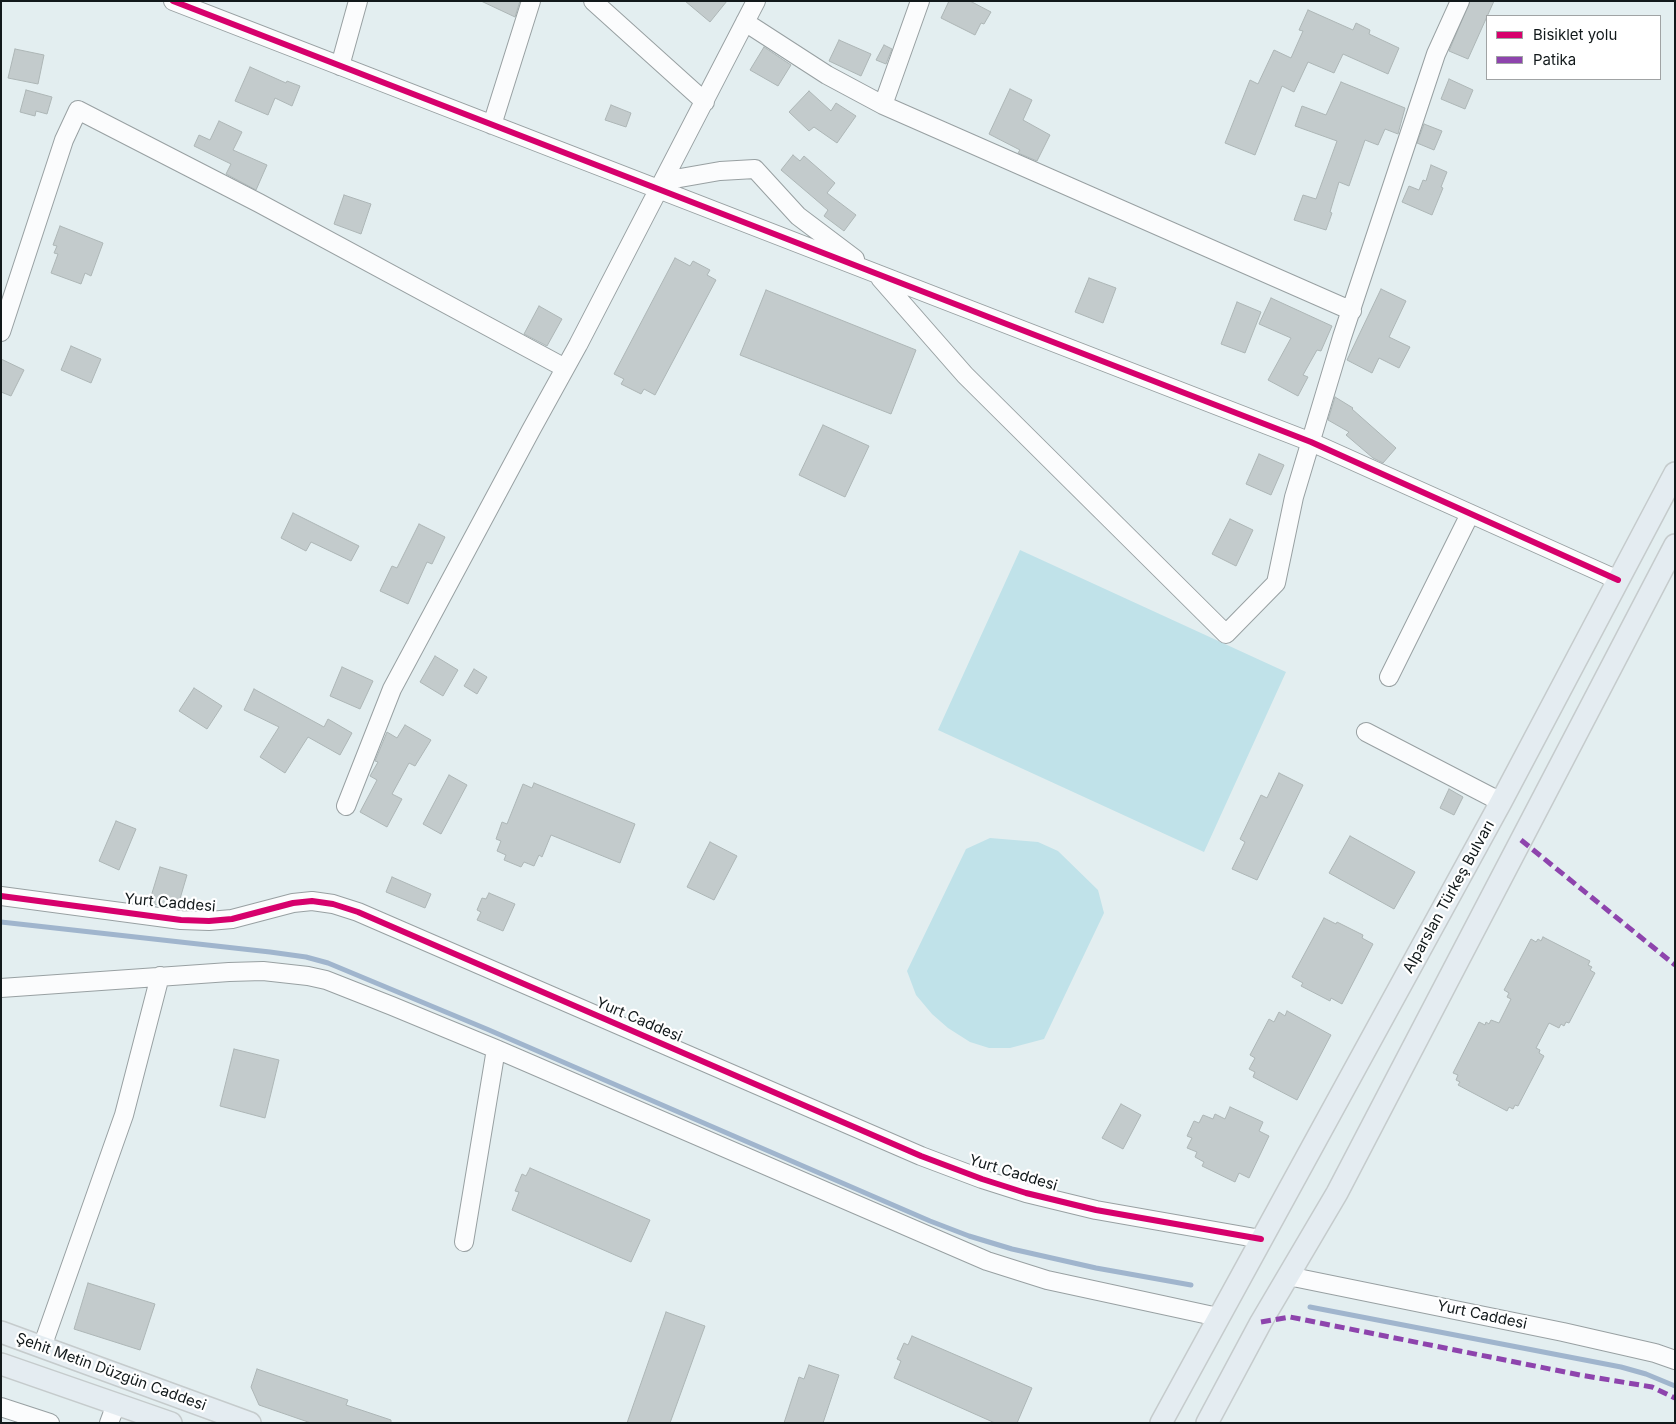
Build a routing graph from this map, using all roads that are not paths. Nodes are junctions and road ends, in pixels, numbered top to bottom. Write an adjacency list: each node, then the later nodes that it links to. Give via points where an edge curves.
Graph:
1 (173, 1): 9 (street)
2 (358, 1): 9 (street)
3 (532, 1): 12 (street)
4 (593, 1): 10 (street)
5 (756, 1): 8 (street)
6 (920, 1): 11 (street)
7 (1460, 1): 15 (street, via 1436,54)
8 (745, 22): 10 (street); 11 (street, via 827,75)
9 (340, 66): 12 (street)
10 (705, 102): 13 (street)
11 (883, 105): 15 (street)
12 (492, 125): 13 (street)
13 (661, 185): 14 (street); 14 (street, via 720,171 755,169 798,216); 17 (street)
14 (874, 273): 18 (street); 18 (street, via 965,375 1226,634 1276,583 1294,497)
15 (1352, 311): 18 (street)
16 (1, 332): 17 (street, via 64,140 78,110)
17 (566, 368): 26 (street, via 392,689)
18 (1310, 442): 20 (street)
19 (1675, 473): 22 (main road, Alparslan Türkeş Bulvarı)
20 (1470, 514): 22 (street); 23 (street)
21 (1675, 545): 33 (main road, via 1337,1193)
22 (1618, 580): 25 (main road, Alparslan Türkeş Bulvarı)
23 (1389, 677)
24 (1366, 732): 25 (street)
25 (1501, 802): 31 (main road, Alparslan Türkeş Bulvarı)
26 (346, 806)
27 (1, 896): 31 (street, Yurt Caddesi, via 209,921 232,919 293,903 333,904 921,1156 982,1179 1096,1210)
28 (160, 976): 29 (street); 30 (street, via 263,971 308,976 326,980); 36 (street, via 124,1115)
29 (1, 988)
30 (496, 1049): 32 (street); 34 (street, via 987,1261 1047,1280)
31 (1261, 1239): 34 (main road, Alparslan Türkeş Bulvarı)
32 (464, 1242)
33 (1288, 1276): 37 (street, Yurt Caddesi, via 1563,1332); 45 (main road)
34 (1218, 1317): 44 (main road, Alparslan Türkeş Bulvarı)
35 (1, 1332): 36 (main road, Şehit Metin Düzgün Caddesi)
36 (42, 1347): 43 (main road, Şehit Metin Düzgün Caddesi)
37 (1675, 1360)
38 (1, 1364): 40 (main road, Şehit Metin Düzgün Caddesi)
39 (1, 1407): 41 (street)
40 (113, 1413): 42 (main road, Şehit Metin Düzgün Caddesi)
41 (50, 1423)
42 (172, 1423)
43 (250, 1423)
44 (1161, 1423)
45 (1207, 1423)

